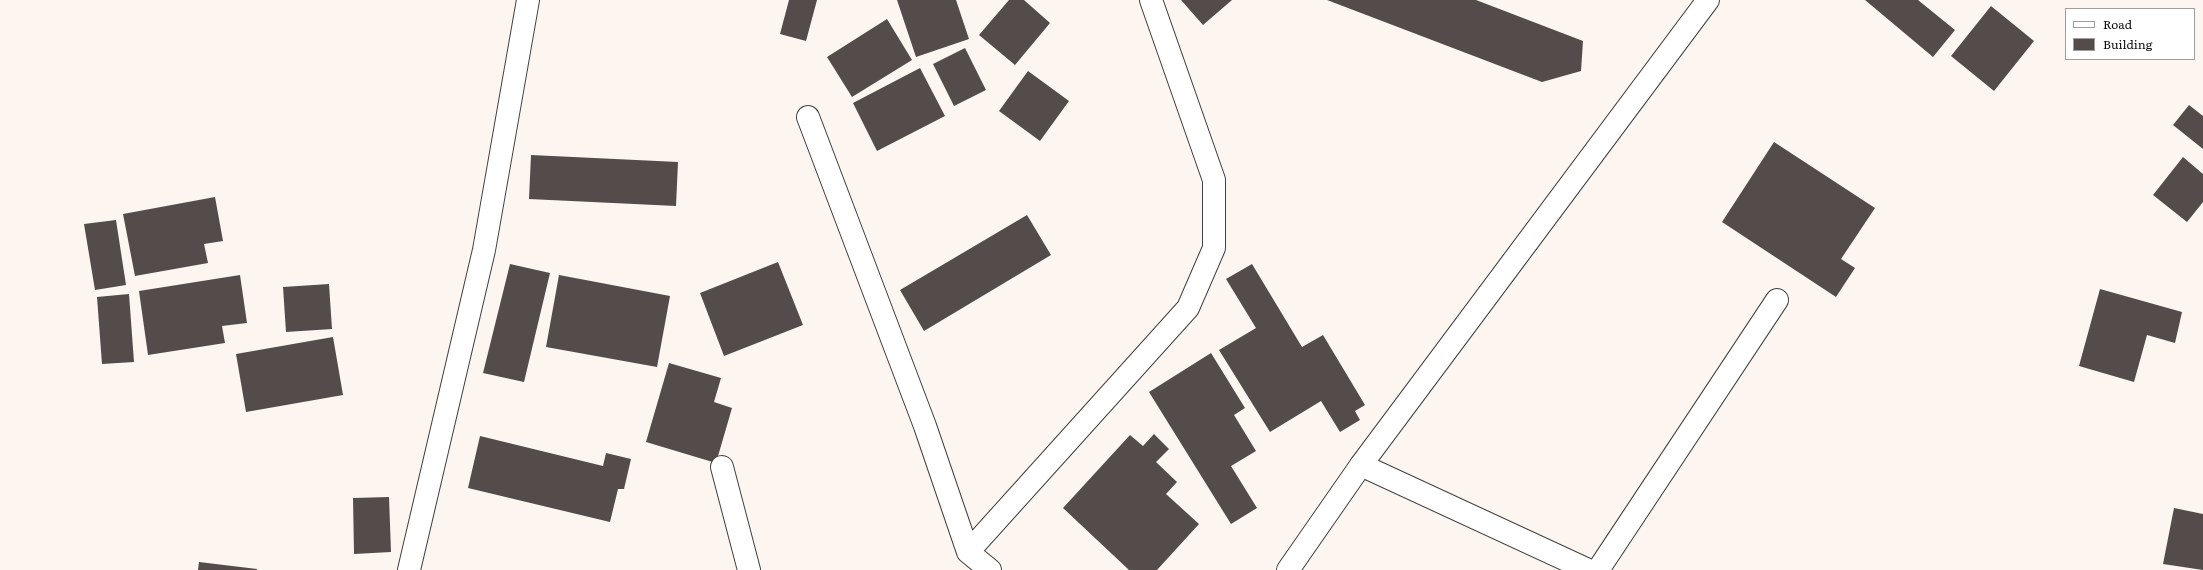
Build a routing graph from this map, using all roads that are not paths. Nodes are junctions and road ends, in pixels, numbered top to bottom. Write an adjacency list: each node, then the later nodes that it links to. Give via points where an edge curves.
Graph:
1 (528, 0): 9 (street, via 484,250)
2 (1151, 0): 8 (street, via 1214,180 1214,248 1188,308)
3 (1708, 0): 6 (street)
4 (808, 117): 8 (street, via 925,426)
5 (1777, 300): 14 (street)
6 (1361, 465): 12 (street); 13 (street)
7 (722, 467): 10 (street)
8 (968, 552): 11 (street)
9 (409, 570)
10 (749, 570)
11 (990, 570)
12 (1288, 570)
13 (1588, 570)
14 (1598, 570)

